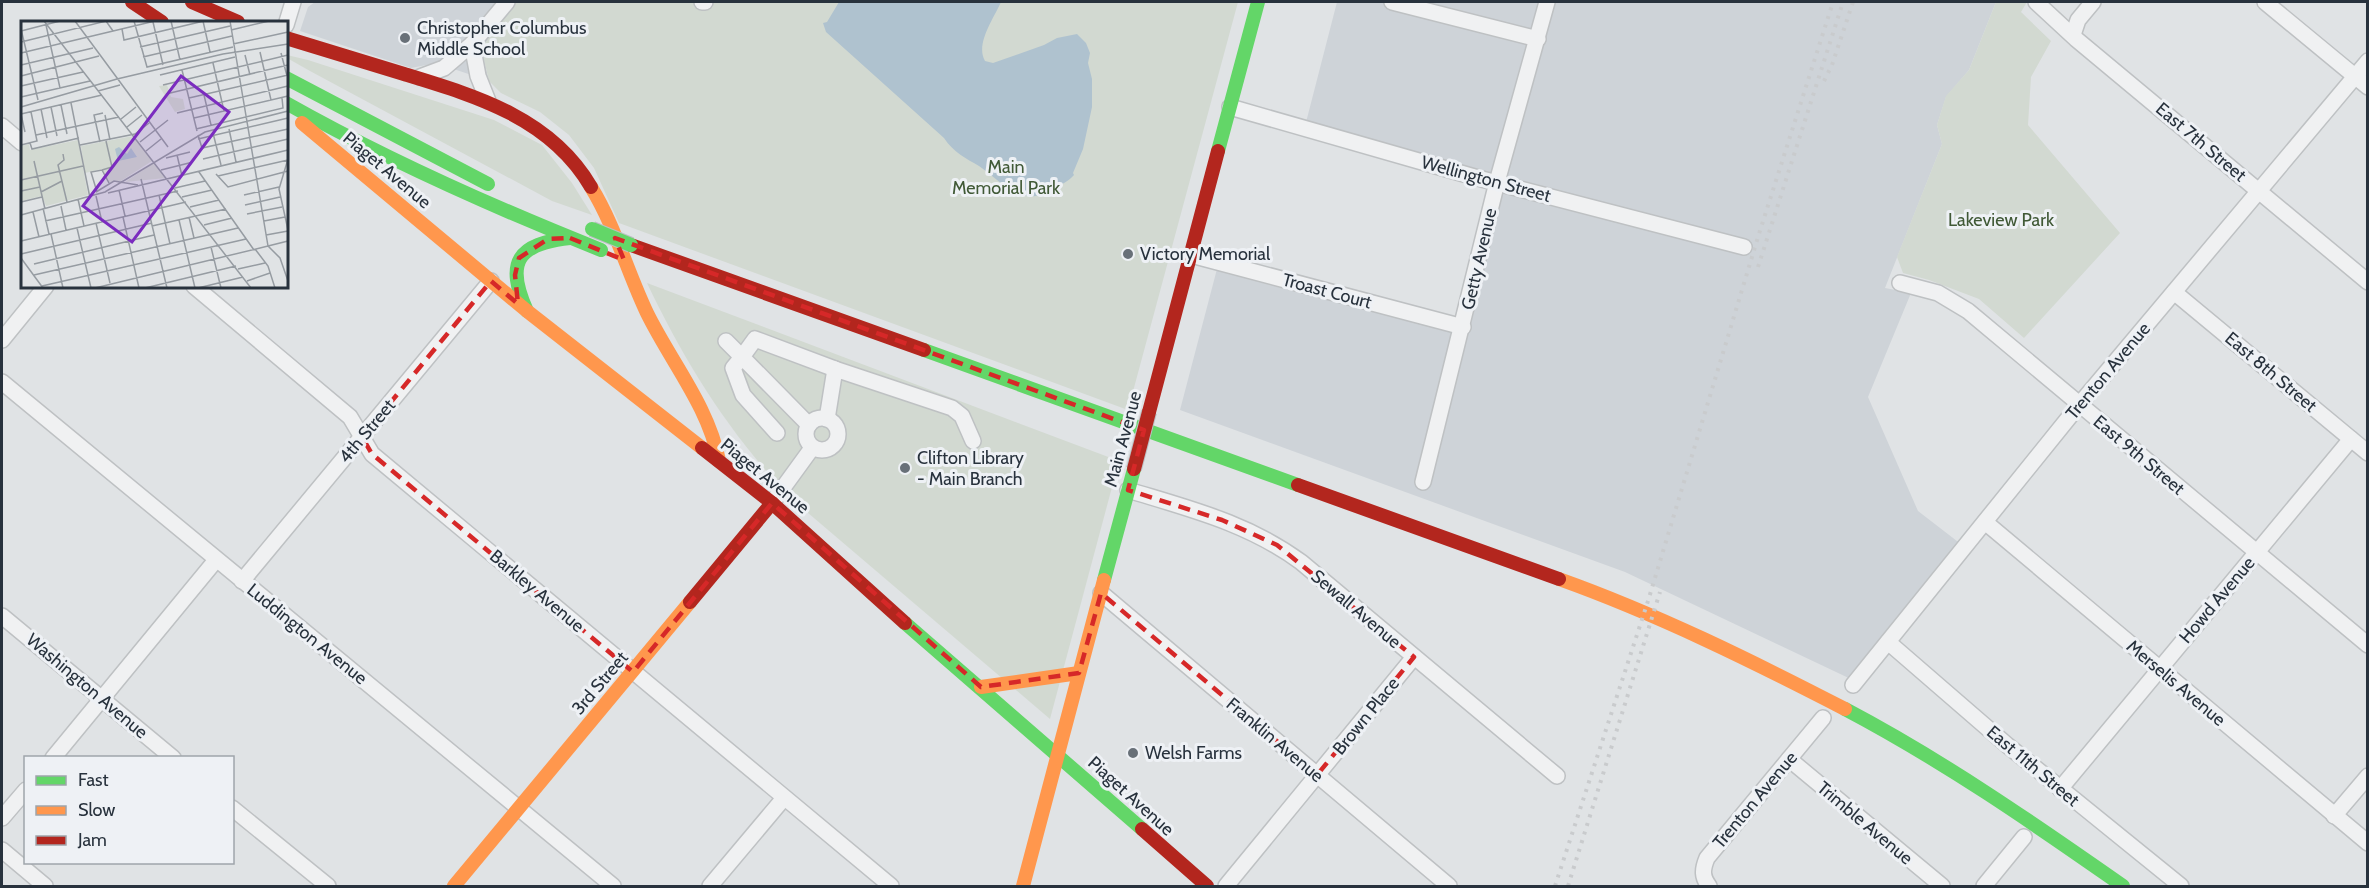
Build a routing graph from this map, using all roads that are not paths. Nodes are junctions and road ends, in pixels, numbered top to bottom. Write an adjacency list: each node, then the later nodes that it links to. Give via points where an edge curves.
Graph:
1 (132, 2): 12 (main road)
2 (181, 2): 14 (main road)
3 (192, 2): 15 (main road)
4 (293, 2): 16 (street)
5 (507, 2): 20 (street)
6 (1258, 2): 30 (main road, Main Avenue)
7 (1392, 2): 19 (street)
8 (1547, 2): 19 (street, Getty Avenue)
9 (2036, 2): 17 (street, East 7th Street)
10 (2093, 2): 17 (street, via 2078,20)
11 (2265, 2): 23 (street)
12 (149, 6): 13 (main road)
13 (161, 21)
14 (208, 21)
15 (236, 21)
16 (287, 21)
17 (2073, 35): 36 (street, East 7th Street)
18 (288, 39): 24 (main road)
19 (1538, 39): 34 (street, Getty Avenue)
20 (472, 44): 24 (street, via 444,68); 28 (street, via 478,76)
21 (2367, 61): 23 (street, Trenton Avenue)
22 (288, 73): 27 (main road)
23 (2355, 76): 26 (street); 36 (street, Trenton Avenue)
24 (417, 78): 28 (main road)
25 (288, 79): 27 (main road)
26 (2367, 87)
27 (332, 100): 35 (main road)
28 (488, 100): 66 (main road, via 547,134 574,160 589,182 645,309 702,407 716,438)
29 (288, 104): 38 (main road, via 421,174)
30 (1230, 107): 34 (street, Wellington Street); 40 (main road, Main Avenue)
31 (288, 110): 42 (main road, Piaget Avenue)
32 (2, 126): 33 (street)
33 (21, 142)
34 (1497, 182): 39 (street, Wellington Street); 49 (street, Getty Avenue)
35 (502, 190)
36 (2259, 190): 43 (street, East 7th Street); 47 (street, Trenton Avenue)
37 (587, 227): 85 (main road, bridge, via 1588,589 1687,630)
38 (570, 238): 41 (main road); 48 (main road, via 548,239 519,258 517,292)
39 (1744, 247)
40 (1191, 255): 49 (street, Troast Court); 68 (main road, Main Avenue, bridge)
41 (640, 265)
42 (492, 281): 48 (main road, Piaget Avenue); 59 (street, 4th Street)
43 (2367, 282)
44 (1900, 283): 55 (street, East 9th Street, via 1938,293 1964,309)
45 (44, 288): 50 (street)
46 (196, 288): 59 (street, Barkley Avenue, via 350,417)
47 (2175, 292): 55 (street, Trenton Avenue); 60 (street, East 8th Street)
48 (527, 311): 66 (main road, Piaget Avenue)
49 (1463, 327): 67 (street, Getty Avenue)
50 (2, 340)
51 (726, 341): 52 (street)
52 (742, 357): 53 (street, via 755,339); 57 (street); 58 (street, via 733,368 743,395)
53 (835, 369): 56 (street); 61 (street, via 952,408 962,416)
54 (2, 382): 72 (street, Luddington Avenue)
55 (2079, 405): 70 (street, Trenton Avenue); 71 (street, East 9th Street)
56 (827, 419): 57 (street, via 822,417); 63 (street, via 838,428 837,438 822,450)
57 (809, 425): 63 (street, via 806,438)
58 (777, 433)
59 (362, 437): 73 (street, 4th Street); 80 (street, Barkley Avenue, via 372,454)
60 (2351, 439): 65 (street, East 8th Street); 71 (street, Howd Avenue)
61 (973, 441)
62 (1124, 441): 64 (main road)
63 (812, 448): 69 (street)
64 (1156, 453)
65 (2367, 453)
66 (719, 461): 69 (main road, Piaget Avenue)
67 (1423, 482)
68 (1128, 490): 74 (main road, Main Avenue); 78 (street, Sewall Avenue, via 1252,531 1277,545)
69 (772, 503): 80 (main road, 3rd Street); 83 (main road, Piaget Avenue)
70 (1985, 522): 76 (street, Trenton Avenue); 79 (street, Merselis Avenue)
71 (2256, 553): 77 (street, East 9th Street); 79 (street, Howd Avenue)
72 (216, 560): 73 (street, Luddington Avenue); 84 (street)
73 (242, 581): 97 (street, Luddington Avenue)
74 (1101, 593): 81 (main road, Main Avenue); 91 (street, Franklin Avenue)
75 (2, 615): 84 (street, Washington Avenue)
76 (1888, 642): 82 (street, Trenton Avenue); 94 (street, East 11th Street)
77 (2367, 645)
78 (1414, 657): 91 (street, Brown Place); 92 (street, Sewall Avenue)
79 (2160, 669): 94 (street, Howd Avenue); 99 (street, Merselis Avenue)
80 (633, 672): 96 (street, Barkley Avenue); 97 (main road, 3rd Street)
81 (1079, 673): 83 (main road); 87 (main road, Main Avenue)
82 (1853, 685): 85 (main road)
83 (981, 687): 87 (main road, Piaget Avenue)
84 (103, 698): 88 (street); 89 (street, Washington Avenue)
85 (1824, 698): 117 (main road, via 1963,778)
86 (1823, 718): 90 (street, Trenton Avenue)
87 (1058, 755): 110 (main road, Main Avenue); 111 (main road, Piaget Avenue)
88 (55, 756)
89 (171, 756)
90 (1789, 759): 114 (street, Trenton Avenue, via 1707,858 1703,868); 115 (street, Trimble Avenue)
91 (1317, 776): 112 (street, Brown Place); 113 (street, Franklin Avenue)
92 (1557, 776)
93 (2367, 776): 99 (street)
94 (2060, 789): 118 (street, East 11th Street)
95 (24, 792): 100 (street)
96 (784, 798): 108 (street); 109 (street, Barkley Avenue)
97 (519, 808): 106 (main road, 3rd Street); 107 (street, Luddington Avenue)
98 (234, 810): 105 (street)
99 (2334, 816): 102 (street, Merselis Avenue)
100 (2, 818)
101 (2024, 837): 116 (street)
102 (2367, 843)
103 (2, 850): 104 (street)
104 (45, 886)
105 (328, 886)
106 (454, 886)
107 (613, 886)
108 (711, 886)
109 (891, 886)
110 (1023, 886)
111 (1207, 886)
112 (1226, 886)
113 (1449, 886)
114 (1709, 886)
115 (1942, 886)
116 (1983, 886)
117 (2123, 886)
118 (2181, 886)

